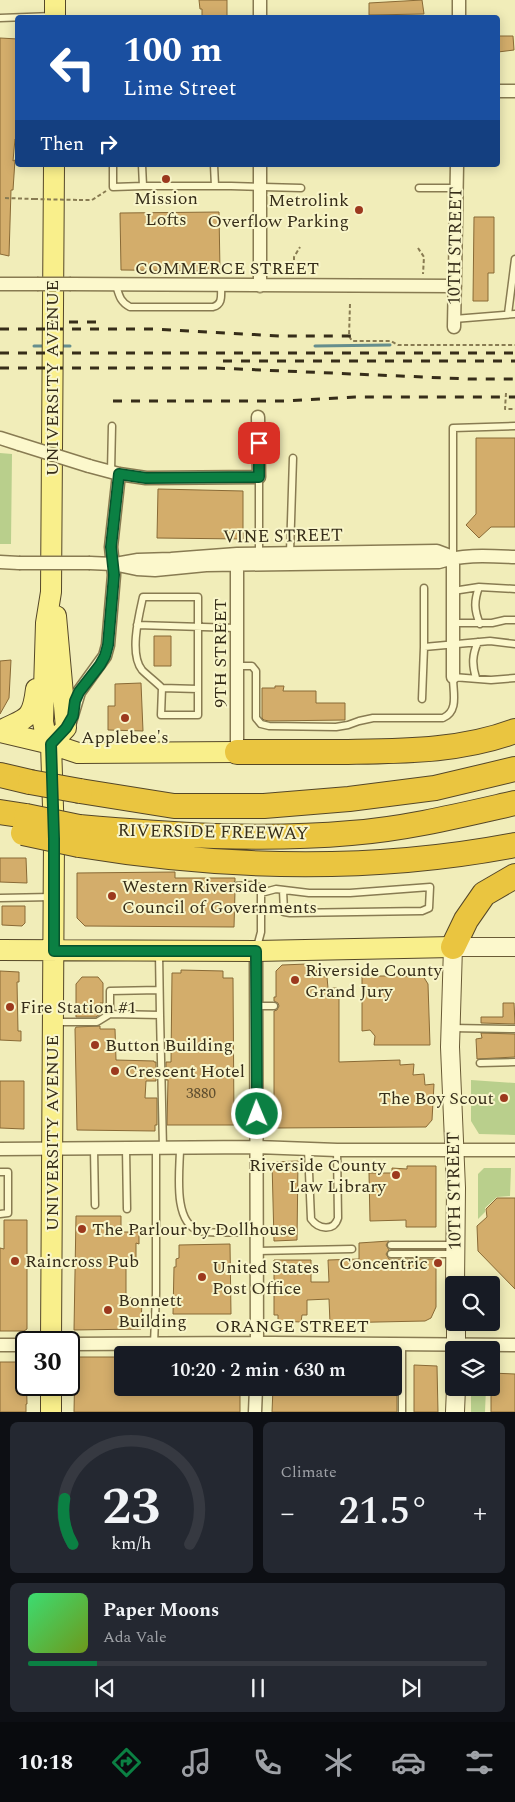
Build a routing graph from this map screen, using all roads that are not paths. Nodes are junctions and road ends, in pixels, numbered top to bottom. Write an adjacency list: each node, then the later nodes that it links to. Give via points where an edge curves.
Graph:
1 (260, 0): 5 (street)
2 (459, 0): 6 (street)
3 (55, 11): 4 (lane)
4 (24, 15)
5 (260, 15)
6 (459, 15)
7 (15, 16): 8 (lane)
8 (0, 18)
9 (500, 91): 10 (street)
10 (515, 91)
11 (54, 167): 49 (main road, UNIVERSITY AVENUE)
12 (113, 167): 17 (lane, via 113,187)
13 (142, 167): 17 (lane)
14 (214, 167): 18 (lane)
15 (260, 167): 19 (street)
16 (457, 167): 22 (street, 10TH STREET)
17 (143, 186): 18 (lane)
18 (215, 186): 19 (lane)
19 (260, 187): 20 (lane); 27 (street)
20 (301, 188)
21 (419, 188): 22 (lane)
22 (456, 188): 28 (street, 10TH STREET)
23 (515, 258): 29 (lane)
24 (0, 284): 25 (street, COMMERCE STREET, bridge)
25 (116, 285): 26 (street, COMMERCE STREET); 26 (lane, via 119,298 130,307 213,307 221,302)
26 (221, 286): 27 (street, COMMERCE STREET)
27 (260, 286): 28 (street, COMMERCE STREET)
28 (455, 286): 30 (street, 10TH STREET)
29 (512, 314): 30 (lane)
30 (454, 323)
31 (258, 417): 37 (street)
32 (112, 426): 36 (lane)
33 (515, 426): 40 (lane, via 453,428)
34 (0, 438): 36 (street, bridge)
35 (293, 458): 39 (lane)
36 (115, 473): 37 (street, via 146,478); 44 (street)
37 (259, 477): 38 (lane)
38 (259, 553): 39 (street, VINE STREET); 42 (street, VINE STREET)
39 (290, 553): 40 (street, VINE STREET, via 436,551)
40 (453, 557): 41 (street, VINE STREET); 42 (street, VINE STREET, via 439,562); 48 (street)
41 (515, 557)
42 (237, 560): 44 (street, VINE STREET, via 138,560); 55 (street, 9TH STREET)
43 (0, 562): 44 (street, VINE STREET, bridge)
44 (113, 564): 68 (street, via 106,651 100,665 79,692 73,716)
45 (479, 587): 47 (lane); 48 (lane); 52 (lane, via 474,606)
46 (424, 588): 59 (lane)
47 (515, 589)
48 (453, 591): 51 (street)
49 (51, 592): 61 (main road, UNIVERSITY AVENUE); 68 (main road, UNIVERSITY AVENUE, via 58,622)
50 (515, 620): 52 (lane)
51 (453, 623): 52 (lane); 57 (street)
52 (480, 624)
53 (136, 625): 54 (lane); 54 (lane, via 143,596 198,597); 65 (lane, via 136,659 141,669)
54 (198, 627): 55 (lane); 66 (lane)
55 (236, 628): 60 (street, 9TH STREET)
56 (478, 642): 57 (lane); 58 (lane); 63 (lane, via 472,661)
57 (453, 644): 59 (lane); 62 (street)
58 (515, 644)
59 (424, 648): 67 (lane)
60 (237, 666): 62 (lane, via 252,666 256,671 256,718 269,726 336,727 373,718 443,718 454,710); 72 (street, 9TH STREET)
61 (44, 667): 69 (main road, via 38,675 31,712 25,719); 71 (main road, UNIVERSITY AVENUE, via 43,722)
62 (453, 678): 63 (lane)
63 (476, 678): 64 (lane)
64 (515, 678)
65 (162, 688): 66 (lane); 66 (lane, via 161,715 198,715)
66 (198, 689)
67 (422, 699)
68 (66, 728): 71 (main road)
69 (0, 731): 71 (main road)
70 (515, 731): 72 (highway, via 462,746 417,750)
71 (51, 744): 72 (main road, via 78,753); 85 (main road, UNIVERSITY AVENUE)
72 (237, 752)
73 (511, 769): 74 (highway, RIVERSIDE FREEWAY, bridge, via 425,789 264,806 174,806)
74 (0, 775)
75 (515, 804): 79 (highway, RIVERSIDE FREEWAY, via 445,819 352,833 263,837)
76 (0, 812): 77 (highway)
77 (24, 824): 78 (highway); 79 (highway, bridge)
78 (0, 828)
79 (79, 836): 80 (highway, via 123,852 301,866 377,864)
80 (515, 845)
81 (515, 876): 87 (highway, via 484,894)
82 (235, 886): 84 (lane, via 252,885 259,887)
83 (283, 890): 83 (lane, via 350,893 430,887 430,908 422,911 290,913 284,912); 84 (lane)
84 (261, 893): 92 (lane, via 261,932)
85 (53, 897): 86 (lane); 90 (main road, UNIVERSITY AVENUE)
86 (0, 898)
87 (453, 947): 88 (street); 92 (main road); 99 (street, 10TH STREET)
88 (515, 947)
89 (0, 950): 90 (main road)
90 (54, 951): 91 (main road); 98 (main road, UNIVERSITY AVENUE)
91 (159, 951): 92 (main road); 93 (lane)
92 (256, 951): 94 (street)
93 (159, 990): 96 (lane, via 110,991); 97 (lane)
94 (256, 1006): 95 (lane); 103 (street)
95 (274, 1006)
96 (110, 1014): 97 (lane); 98 (lane, via 97,1022)
97 (160, 1015): 105 (lane)
98 (53, 1022): 108 (main road, UNIVERSITY AVENUE)
99 (450, 1028): 100 (lane); 112 (street, 10TH STREET)
100 (515, 1029)
101 (515, 1062): 102 (lane)
102 (480, 1063)
103 (258, 1147): 106 (street); 110 (street); 118 (street)
104 (126, 1148): 105 (street); 109 (street); 116 (lane)
105 (160, 1148): 106 (street); 127 (lane)
106 (180, 1148): 118 (lane, via 181,1209 189,1223 200,1231)
107 (0, 1149): 108 (street)
108 (51, 1149): 109 (street); 125 (main road, UNIVERSITY AVENUE)
109 (94, 1149): 115 (lane)
110 (308, 1149): 111 (street); 111 (lane, via 311,1219 325,1228 337,1223 338,1218)
111 (337, 1150): 112 (street)
112 (453, 1150): 113 (street); 121 (street, 10TH STREET)
113 (515, 1150)
114 (0, 1172): 117 (lane, via 8,1172 8,1213)
115 (95, 1205)
116 (127, 1209)
117 (0, 1214)
118 (257, 1232): 122 (street)
119 (391, 1245): 121 (lane)
120 (352, 1249): 122 (lane)
121 (455, 1250): 123 (lane); 124 (street, 10TH STREET)
122 (257, 1251): 133 (street)
123 (391, 1254)
124 (455, 1276)
125 (51, 1331)
126 (80, 1344): 127 (street, ORANGE STREET)
127 (154, 1344): 132 (street, ORANGE STREET)
128 (402, 1344): 134 (street, ORANGE STREET); 136 (street, ORANGE STREET); 142 (lane)
129 (0, 1345): 130 (street)
130 (15, 1345)
131 (515, 1345): 135 (street, ORANGE STREET)
132 (195, 1346)
133 (257, 1346)
134 (344, 1346)
135 (500, 1346)
136 (445, 1347)
137 (51, 1396): 140 (main road)
138 (256, 1396): 141 (street)
139 (456, 1396): 143 (street)
140 (51, 1412)
141 (255, 1412)
142 (402, 1412)
143 (455, 1412)

